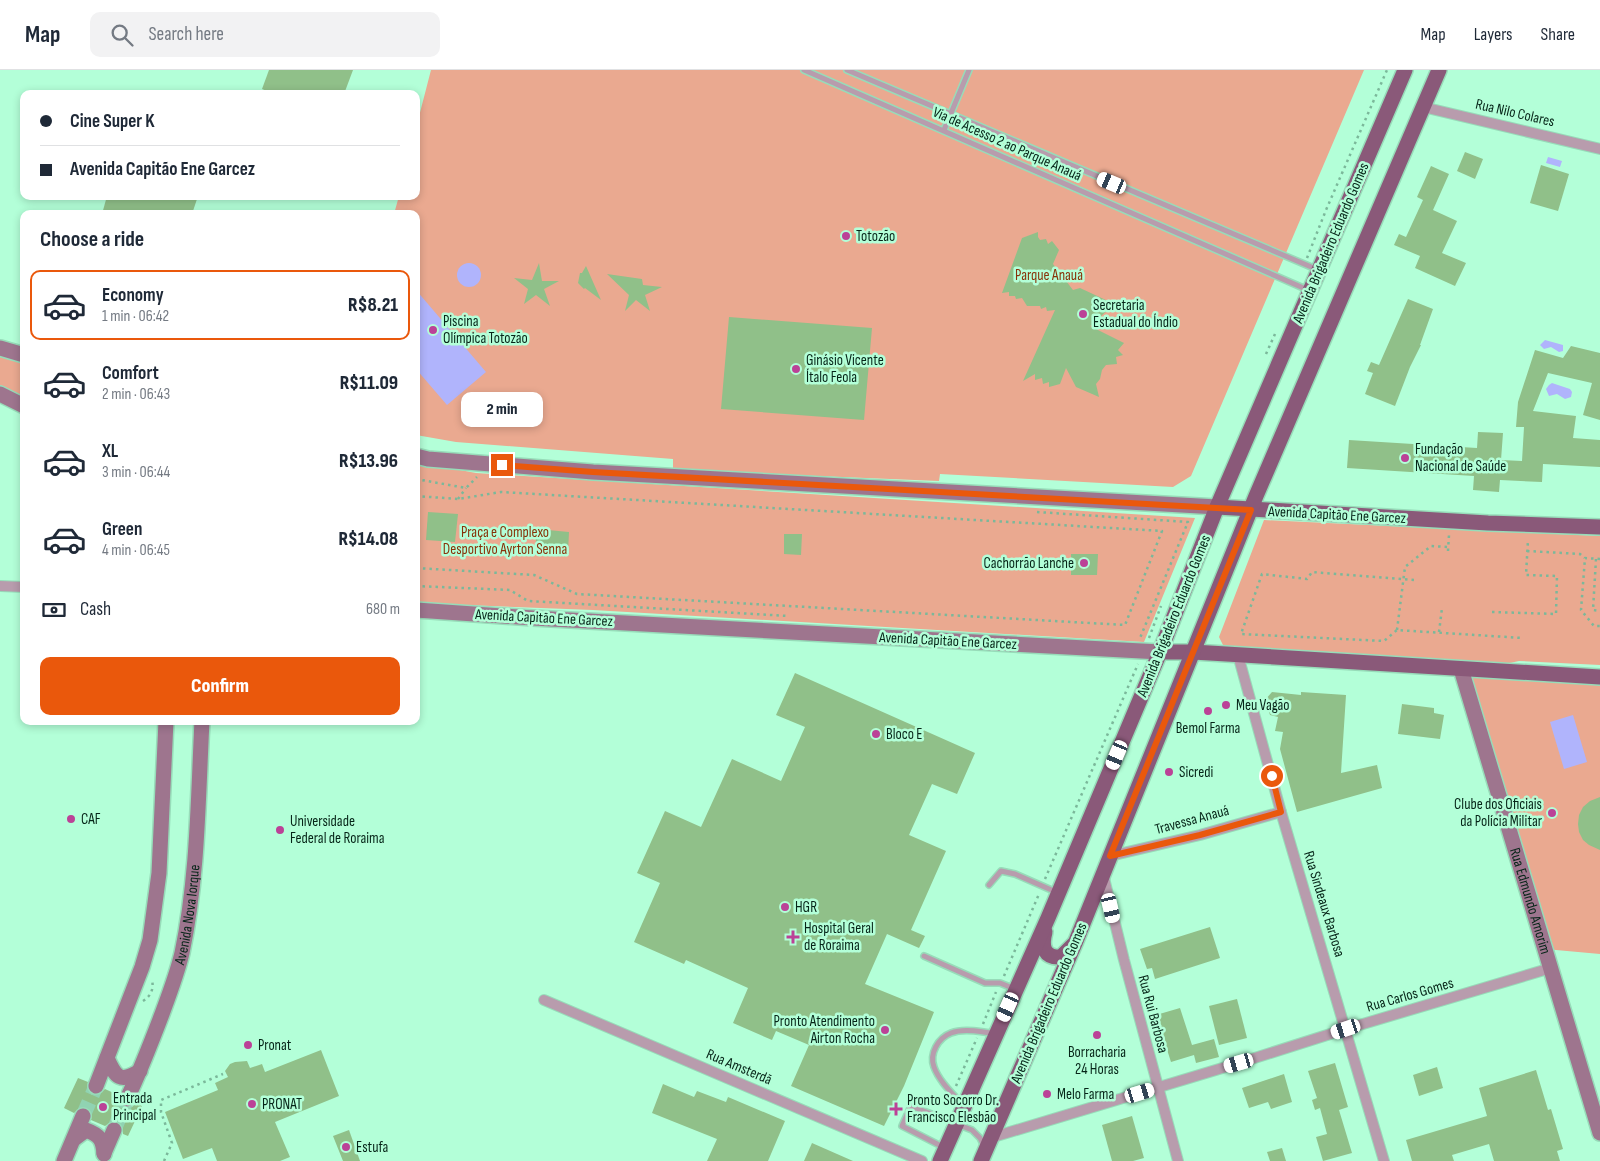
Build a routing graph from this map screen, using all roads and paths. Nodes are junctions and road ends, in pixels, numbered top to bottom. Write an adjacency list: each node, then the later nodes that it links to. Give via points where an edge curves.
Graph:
1 (804, 70): 8 (lane, Via de Acesso 2 ao Parque Anauá)
2 (846, 70): 7 (lane, Via de Acesso 2 ao Parque Anauá)
3 (969, 70): 7 (lane)
4 (1405, 70): 10 (main road, Avenida Brigadeiro Eduardo Gomes)
5 (1439, 70): 6 (main road, Avenida Brigadeiro Eduardo Gomes)
6 (1423, 107): 9 (street, Rua Nilo Colares); 24 (main road, Avenida Brigadeiro Eduardo Gomes)
7 (950, 115): 8 (lane); 10 (lane, Via de Acesso 2 ao Parque Anauá)
8 (944, 130): 11 (lane, Via de Acesso 2 ao Parque Anauá)
9 (1600, 149)
10 (1319, 270): 11 (main road, Avenida Brigadeiro Eduardo Gomes)
11 (1310, 290): 23 (main road, Avenida Brigadeiro Eduardo Gomes)
12 (0, 348): 13 (street)
13 (20, 355)
14 (0, 394): 15 (street)
15 (20, 404)
16 (420, 457): 22 (street, Avenida Capitão Ene Garcez, via 593,472)
17 (477, 477): 19 (path)
18 (420, 480): 19 (path)
19 (466, 488): 21 (path)
20 (420, 496): 21 (path)
21 (458, 499): 35 (path, via 501,492 1162,531 1125,625 577,594 534,575)
22 (1202, 506): 23 (street, Avenida Capitão Ene Garcez); 26 (path, via 1195,523)
23 (1217, 507): 24 (main road, Avenida Capitão Ene Garcez); 52 (main road, Avenida Brigadeiro Eduardo Gomes)
24 (1251, 510): 27 (main road, Avenida Capitão Ene Garcez); 53 (main road, Avenida Brigadeiro Eduardo Gomes)
25 (1028, 512): 26 (path)
26 (1188, 522): 51 (path)
27 (1600, 527)
28 (1449, 535): 30 (path)
29 (1528, 540): 32 (path)
30 (1448, 547): 31 (path); 36 (path, via 1431,546 1406,568)
31 (1448, 551)
32 (1527, 551): 33 (path, via 1580,554); 45 (path, via 1526,575 1557,576 1556,614)
33 (1585, 558): 34 (path); 47 (path, via 1581,610 1594,626)
34 (1598, 559): 44 (path, via 1593,610)
35 (420, 568)
36 (1404, 580): 37 (path); 48 (path); 48 (path, via 1312,572 1306,579 1262,574 1241,634 1384,641)
37 (1414, 580)
38 (0, 586): 40 (street)
39 (420, 586): 46 (path, via 510,590 528,601)
40 (20, 587)
41 (1162, 603): 51 (path)
42 (1442, 608): 49 (path)
43 (420, 610): 51 (street, Avenida Capitão Ene Garcez)
44 (1600, 611)
45 (1492, 612)
46 (794, 617)
47 (1600, 626)
48 (1396, 630): 49 (path)
49 (1440, 632): 50 (path)
50 (1522, 638)
51 (1141, 646): 52 (street, Avenida Capitão Ene Garcez); 63 (path)
52 (1160, 652): 53 (main road, Avenida Capitão Ene Garcez); 64 (main road, Avenida Brigadeiro Eduardo Gomes)
53 (1193, 652): 54 (main road, Avenida Capitão Ene Garcez); 60 (main road, Avenida Brigadeiro Eduardo Gomes)
54 (1238, 655): 55 (main road, Avenida Capitão Ene Garcez); 59 (street, Rua Sindeaux Barbosa)
55 (1461, 669): 56 (main road, Avenida Capitão Ene Garcez); 68 (street, Rua Edmundo Amorim)
56 (1600, 677)
57 (166, 725): 76 (street, Avenida Nova Iorque, via 159,873 150,940)
58 (202, 725): 77 (street, Avenida Nova Iorque, via 195,860 182,954)
59 (1281, 812): 60 (street, Travessa Anauá); 74 (street, Rua Sindeaux Barbosa)
60 (1110, 856): 61 (main road, Avenida Brigadeiro Eduardo Gomes)
61 (1103, 873): 66 (main road, Avenida Brigadeiro Eduardo Gomes); 80 (street, Rua Rui Barbosa)
62 (989, 885): 63 (lane, via 1001,870)
63 (1042, 886): 64 (lane); 69 (path)
64 (1059, 893): 65 (main road, Avenida Brigadeiro Eduardo Gomes)
65 (1048, 918): 66 (main road, via 1043,946 1049,955 1061,957); 70 (main road, Avenida Brigadeiro Eduardo Gomes)
66 (1076, 941): 71 (main road, Avenida Brigadeiro Eduardo Gomes)
67 (924, 956): 69 (lane, via 986,983)
68 (1551, 968): 74 (street, Rua Carlos Gomes); 86 (street, Rua Edmundo Amorim)
69 (1000, 984): 70 (lane); 73 (path)
70 (1018, 984): 71 (main road, via 1029,966 1036,961 1047,960 1055,970); 75 (main road, Avenida Brigadeiro Eduardo Gomes)
71 (1053, 992): 88 (main road, Avenida Brigadeiro Eduardo Gomes)
72 (544, 1000): 93 (street, Rua Amsterdã)
73 (983, 1024)
74 (1346, 1029): 80 (street, Rua Carlos Gomes); 95 (street, Rua Sindeaux Barbosa)
75 (996, 1033): 82 (main road, Avenida Brigadeiro Eduardo Gomes); 82 (lane, via 951,1033 934,1048 932,1057 939,1077)
76 (107, 1058): 77 (street, via 114,1072 123,1078); 79 (street, Avenida Nova Iorque)
77 (140, 1071): 81 (street, Avenida Nova Iorque)
78 (223, 1074): 92 (path, via 161,1100 161,1112 172,1143)
79 (96, 1086)
80 (1157, 1087): 88 (street, Rua Carlos Gomes); 94 (street, Rua Rui Barbosa)
81 (127, 1099)
82 (964, 1107): 84 (main road, Avenida Brigadeiro Eduardo Gomes)
83 (83, 1116): 87 (street)
84 (956, 1124): 88 (lane, via 972,1130); 89 (main road, Avenida Brigadeiro Eduardo Gomes); 89 (lane, via 911,1106 902,1126)
85 (114, 1130): 90 (street)
86 (1600, 1133)
87 (74, 1139): 90 (street, via 86,1130 96,1133 102,1139); 91 (street)
88 (986, 1149)
89 (943, 1155)
90 (102, 1157)
91 (64, 1161)
92 (164, 1161)
93 (922, 1161)
94 (1178, 1161)
95 (1384, 1161)

